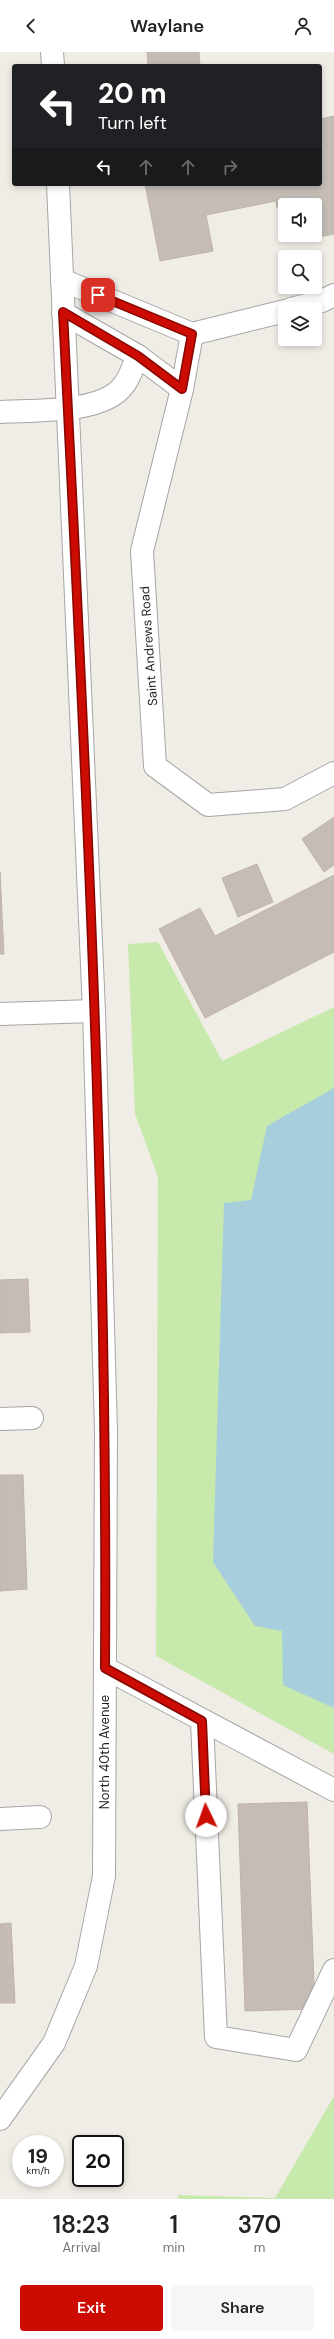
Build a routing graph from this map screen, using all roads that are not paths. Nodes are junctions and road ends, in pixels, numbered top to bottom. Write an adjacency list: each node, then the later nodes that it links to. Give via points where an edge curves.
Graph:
1 (52, 52): 2 (street)
2 (53, 64)
3 (58, 186): 4 (street, North 40th Avenue)
4 (62, 280): 7 (street, North 40th Avenue); 9 (street)
5 (334, 295): 6 (street)
6 (318, 302)
7 (63, 312): 10 (street); 12 (street, North 40th Avenue)
8 (278, 313): 9 (street)
9 (192, 334): 11 (street, Saint Andrews Road)
10 (138, 356): 11 (street); 12 (street, via 123,387 107,400)
11 (182, 389): 14 (street, Saint Andrews Road, via 142,551 156,766 208,805 285,799)
12 (68, 408): 13 (street); 15 (street, North 40th Avenue)
13 (0, 412)
14 (334, 773)
15 (94, 1011): 16 (street); 19 (street, North 40th Avenue, via 106,1432)
16 (0, 1014)
17 (32, 1418): 18 (street)
18 (0, 1419)
19 (105, 1668): 20 (street); 25 (street, North 40th Avenue, via 104,1876 86,1966 54,2043)
20 (202, 1721): 21 (street); 24 (street, via 216,2037 296,2050)
21 (334, 1790)
22 (40, 1817): 23 (street)
23 (0, 1819)
24 (334, 1970)
25 (0, 2119)

